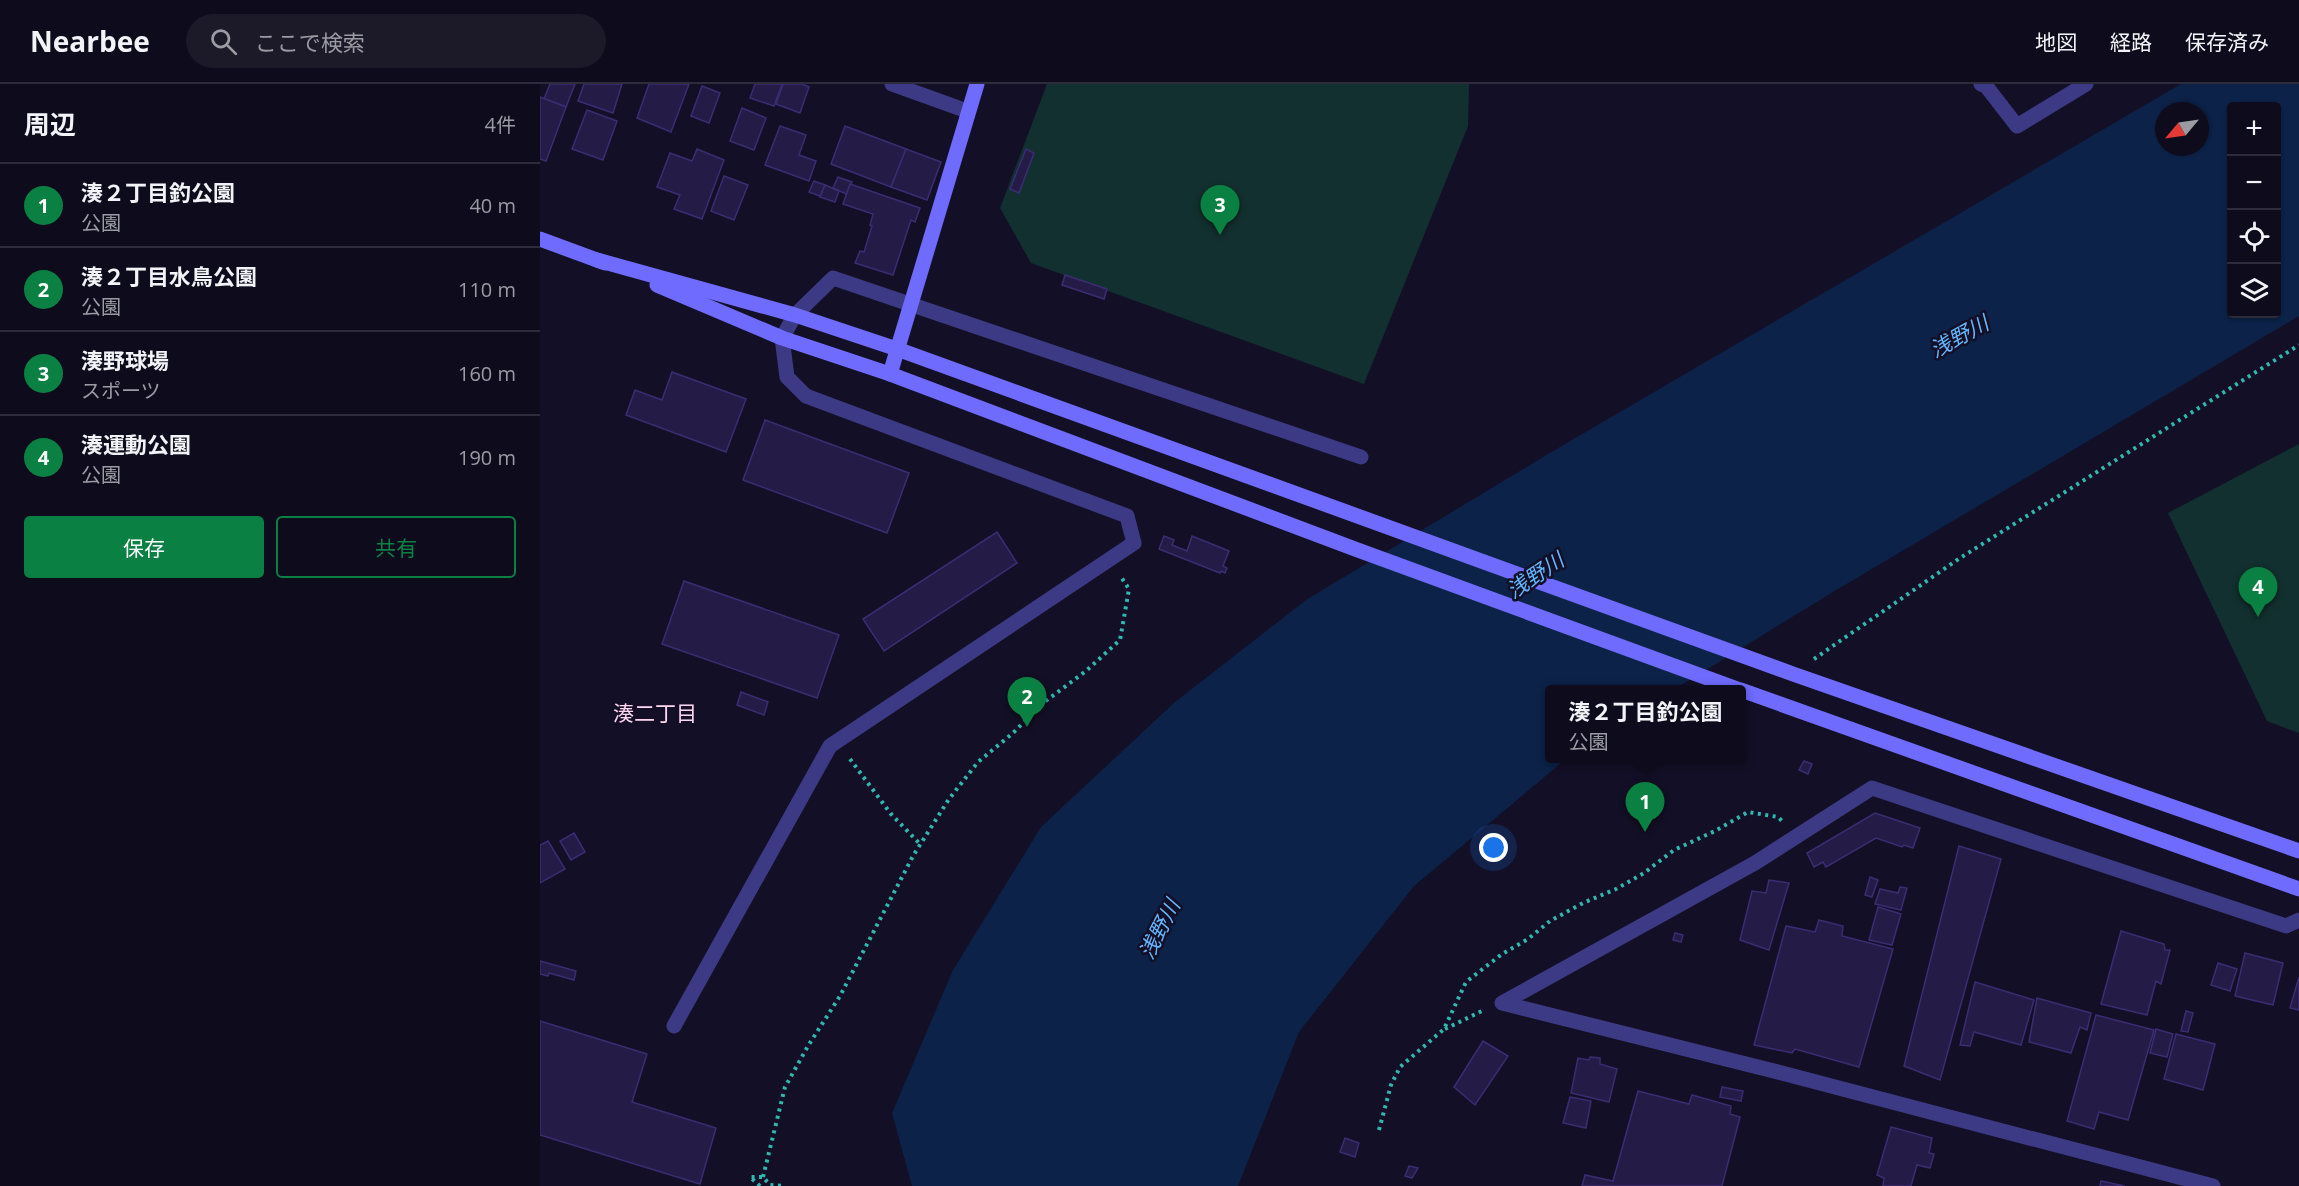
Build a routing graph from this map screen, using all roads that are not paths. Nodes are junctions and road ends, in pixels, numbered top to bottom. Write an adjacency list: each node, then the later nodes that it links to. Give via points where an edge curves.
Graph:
1 (892, 84): 5 (street)
2 (977, 84): 5 (street)
3 (1981, 84): 4 (street, via 2016,126)
4 (2086, 84)
5 (968, 111): 8 (street)
6 (540, 239): 7 (street)
7 (597, 260): 9 (street); 10 (street)
8 (911, 303): 9 (street, via 833,278); 11 (street); 13 (street)
9 (795, 315): 10 (street); 11 (street)
10 (782, 338): 12 (street); 19 (street, via 787,377 806,396 1127,516 1134,543 830,746)
11 (897, 349): 12 (street); 16 (street, via 1793,674)
12 (890, 374): 14 (street)
13 (1361, 457)
14 (1727, 685)
15 (1746, 692): 17 (street)
16 (2299, 851)
17 (2299, 889)
18 (2299, 920): 20 (street, via 2286,926 1872,788 1755,863 1502,1003)
19 (674, 1026)
20 (2213, 1186)

